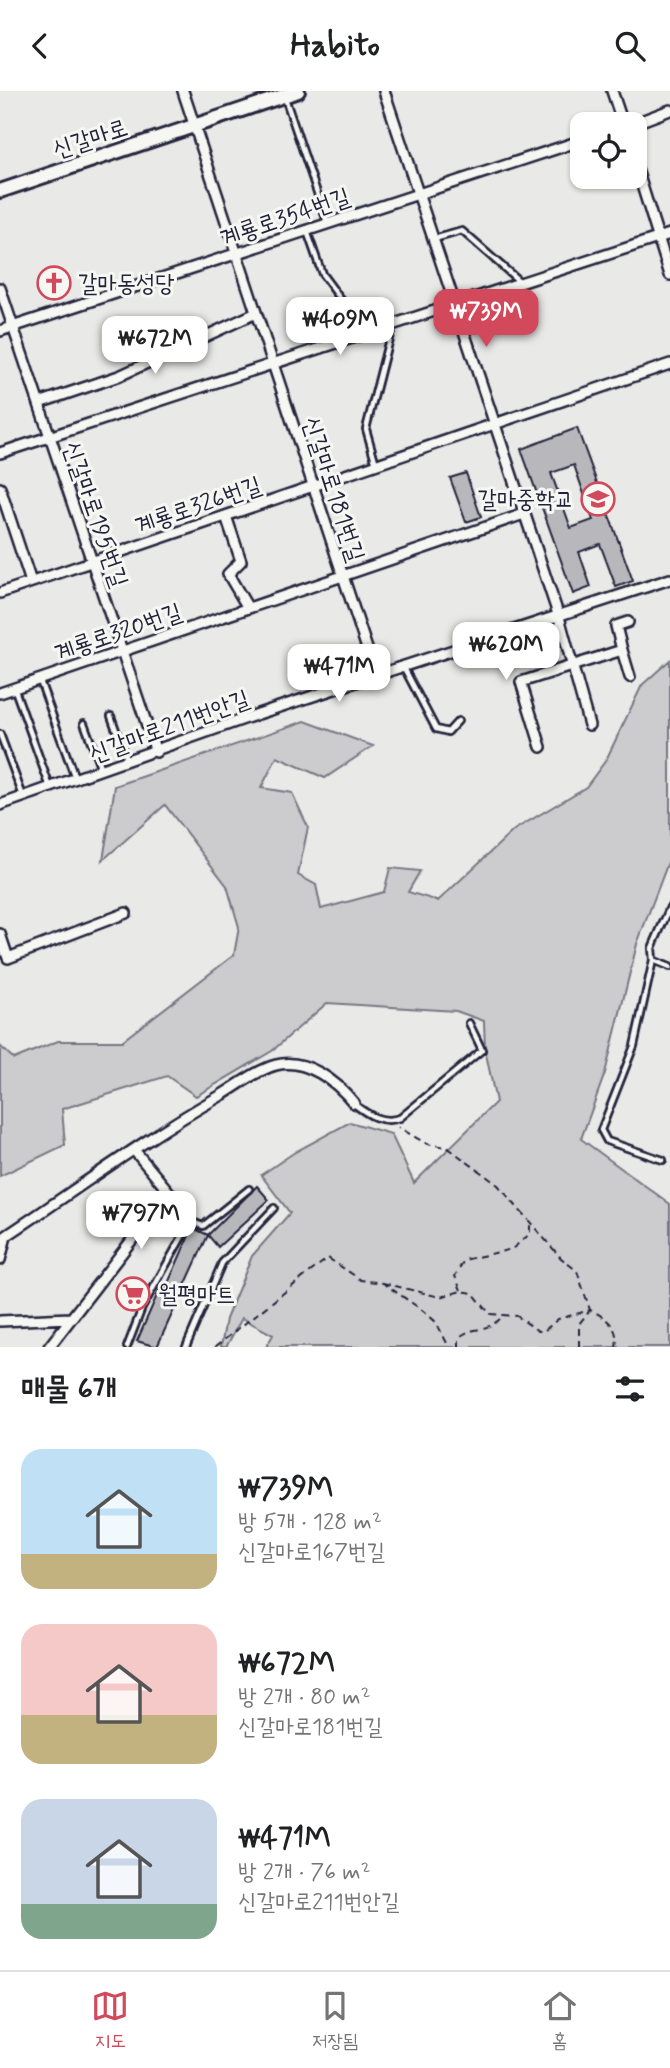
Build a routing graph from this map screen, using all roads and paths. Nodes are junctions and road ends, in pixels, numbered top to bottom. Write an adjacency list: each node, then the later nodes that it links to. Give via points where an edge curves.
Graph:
1 (183, 91): 9 (street)
2 (298, 91): 5 (street, 신갈마로)
3 (384, 91): 13 (street)
4 (612, 91): 7 (street)
5 (285, 95): 9 (street, 신갈마로); 14 (lane)
6 (670, 110): 8 (street)
7 (619, 112)
8 (647, 118)
9 (194, 126): 12 (street, 신갈마로); 19 (street, 신갈마로181번길)
10 (570, 144): 13 (street, 계룡로354번길)
11 (643, 189): 17 (street)
12 (0, 191)
13 (418, 193): 14 (street, 계룡로354번길); 18 (street)
14 (328, 223): 15 (street, 계룡로354번길)
15 (306, 230): 19 (street, 계룡로354번길); 28 (lane, via 322,274)
16 (670, 233): 17 (street)
17 (659, 238): 20 (street); 21 (street)
18 (433, 239): 21 (lane, via 462,231); 23 (street)
19 (236, 254): 24 (street, 신갈마로181번길); 26 (street, 계룡로354번길)
20 (670, 275)
21 (519, 281): 23 (street)
22 (0, 288): 26 (street, 신갈마로195번길)
23 (455, 303): 25 (street); 32 (street)
24 (256, 313): 29 (street, 신갈마로181번길); 31 (street, via 119,376)
25 (392, 323): 28 (street); 35 (lane, via 366,429)
26 (14, 329): 27 (street, 계룡로354번길); 31 (street, 신갈마로195번길)
27 (0, 331)
28 (365, 333): 29 (street)
29 (272, 363): 33 (street); 36 (street, 신갈마로181번길)
30 (670, 364): 32 (street, 계룡로326번길)
31 (39, 403): 33 (street, 신갈마로195번길)
32 (495, 424): 35 (street, 계룡로326번길); 38 (street)
33 (50, 437): 34 (street); 40 (street, 신갈마로195번길)
34 (0, 453)
35 (376, 464): 36 (street, 계룡로326번길)
36 (313, 486): 39 (street, 계룡로326번길); 41 (street, 신갈마로181번길)
37 (0, 488): 43 (street)
38 (524, 514): 41 (street, 계룡로320번길); 46 (street)
39 (226, 516): 40 (street, 계룡로326번길); 45 (street, via 241,561 228,574)
40 (92, 561): 43 (street, 계룡로326번길); 49 (street, 신갈마로195번길)
41 (343, 576): 45 (street, 계룡로320번길); 52 (street, 신갈마로181번길)
42 (670, 579): 46 (street, 신갈마로211번안길)
43 (31, 582): 44 (street, 계룡로326번길)
44 (0, 593)
45 (248, 608): 49 (street, 계룡로320번길)
46 (559, 617): 50 (street); 51 (street, 신갈마로211번안길)
47 (628, 622): 48 (street, via 616,626)
48 (622, 650): 50 (street); 53 (street)
49 (122, 651): 54 (street, 계룡로320번길); 63 (street, 신갈마로195번길)
50 (571, 665): 60 (street); 62 (street, via 521,682)
51 (404, 667): 52 (street, 신갈마로211번안길); 58 (lane, via 436,729 447,732)
52 (376, 676): 63 (street, 신갈마로211번안길)
53 (630, 677)
54 (40, 679): 55 (street, 계룡로320번길); 66 (lane)
55 (14, 688): 56 (street, 계룡로320번길); 67 (lane)
56 (0, 693)
57 (111, 716): 64 (lane)
58 (458, 721)
59 (85, 723): 65 (lane)
60 (589, 725)
61 (0, 734): 68 (lane)
62 (541, 747)
63 (156, 752): 64 (street, 신갈마로211번안길)
64 (127, 762): 65 (street, 신갈마로211번안길)
65 (102, 770): 66 (street, 신갈마로211번안길)
66 (75, 779): 67 (street, 신갈마로211번안길)
67 (51, 787): 68 (street, 신갈마로211번안길)
68 (23, 797): 69 (street, 신갈마로211번안길)
69 (0, 805)
70 (670, 907): 73 (lane, via 652,948)
71 (126, 913): 72 (street, via 8,958)
72 (0, 934)
73 (653, 960): 74 (lane); 79 (lane, via 634,1046 601,1130 607,1141)
74 (670, 967)
75 (469, 1023): 77 (lane, via 482,1050 409,1111)
76 (354, 1103): 77 (lane); 78 (street, via 324,1075 300,1066 277,1065 182,1117)
77 (388, 1122): 82 (path, via 427,1144 447,1147 498,1185)
78 (134, 1150): 83 (street, via 6,1237); 88 (street, via 169,1192)
79 (663, 1160)
80 (248, 1189): 91 (lane, via 203,1226 195,1223 187,1228 142,1308)
81 (274, 1208): 92 (lane, via 222,1263)
82 (530, 1221): 85 (path, via 530,1234 520,1245 464,1260 455,1276); 86 (path, via 577,1271)
83 (0, 1260)
84 (383, 1283): 85 (path, via 440,1297); 93 (path, via 361,1280 333,1260 321,1261); 94 (path, via 436,1322)
85 (461, 1291): 87 (path, via 473,1293 490,1314)
86 (590, 1310): 87 (path, via 558,1319 544,1331 517,1316); 96 (path, via 579,1324); 97 (path, via 613,1325)
87 (502, 1317): 95 (path, via 489,1329 464,1333 458,1338)
88 (70, 1318): 89 (street); 90 (street)
89 (0, 1321)
90 (51, 1346)
91 (127, 1347)
92 (186, 1347)
93 (215, 1347)
94 (449, 1347)
95 (459, 1347)
96 (579, 1347)
97 (616, 1347)

